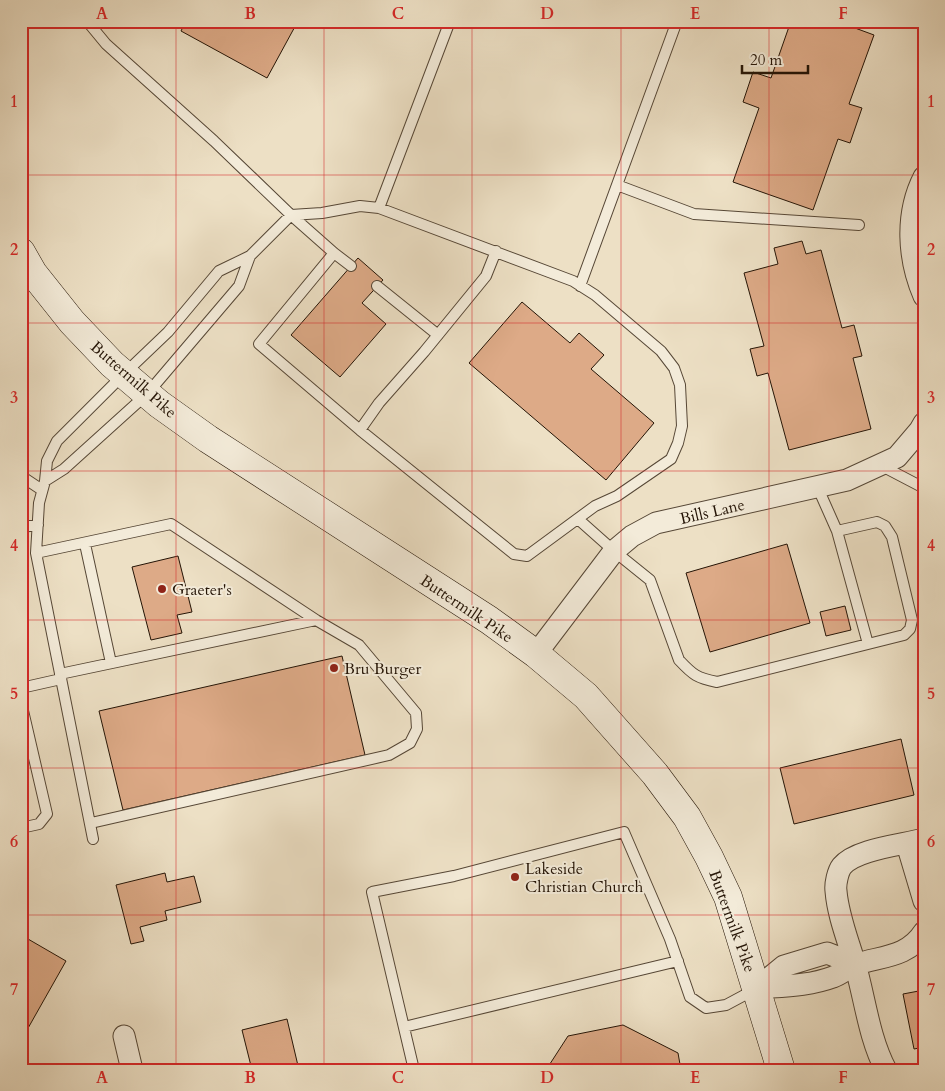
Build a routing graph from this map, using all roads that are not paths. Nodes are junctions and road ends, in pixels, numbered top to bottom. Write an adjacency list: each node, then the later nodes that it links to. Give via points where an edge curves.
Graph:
1 (87, 21): 7 (lane, via 106,44)
2 (450, 21): 6 (lane)
3 (677, 21): 5 (lane)
4 (924, 177): 16 (street, via 912,214 911,253)
5 (617, 184): 8 (lane, via 694,214); 15 (lane)
6 (379, 208): 7 (lane, via 360,206); 9 (lane)
7 (291, 215): 11 (lane); 12 (lane)
8 (859, 225)
9 (496, 251): 15 (lane); 17 (lane, via 486,276)
10 (21, 252): 18 (main road, Buttermilk Pike, via 72,322)
11 (334, 253): 13 (lane); 21 (lane, via 260,344)
12 (250, 256): 18 (lane, via 219,271 168,332); 19 (lane, via 238,286)
13 (351, 266)
14 (377, 286): 17 (lane)
15 (580, 286): 27 (lane, via 661,352 674,368 680,385 682,426 671,459)
16 (924, 296)
17 (438, 334): 21 (lane)
18 (124, 374): 19 (main road, Buttermilk Pike); 24 (lane, via 57,441 47,461)
19 (147, 394): 24 (lane); 36 (main road, Buttermilk Pike, via 208,439 489,620)
20 (924, 423): 22 (street, Bills Lane, via 897,456)
21 (360, 430): 27 (lane, via 514,554 527,556)
22 (879, 465): 25 (street, Bills Lane, via 847,480); 26 (lane)
23 (21, 476): 24 (lane)
24 (44, 486): 28 (lane)
25 (817, 486): 30 (lane); 32 (street, Bills Lane, via 656,523)
26 (924, 488)
27 (578, 519): 32 (lane)
28 (38, 525): 29 (lane); 33 (lane)
29 (21, 527)
30 (837, 531): 35 (lane); 35 (lane, via 877,522 885,526 892,537 912,620 910,629 904,635)
31 (85, 544): 33 (lane); 34 (lane, via 171,524); 37 (lane)
32 (614, 551): 35 (lane, via 650,580 679,660 700,679 717,682); 36 (street, Bills Lane)
33 (36, 553): 38 (lane)
34 (316, 620): 37 (lane); 41 (lane, via 359,645 416,713 417,729 410,743 389,755)
35 (868, 644)
36 (536, 654): 49 (main road, Buttermilk Pike, via 586,696 656,774 687,817 728,898)
37 (111, 663): 38 (lane)
38 (60, 676): 39 (lane); 41 (lane)
39 (21, 688)
40 (21, 702): 42 (lane, via 47,814 39,824)
41 (90, 823): 43 (lane)
42 (21, 828)
43 (93, 839)
44 (915, 841): 45 (street); 48 (street, via 859,853 840,867 837,897)
45 (924, 902)
46 (924, 932): 48 (street, via 918,941 898,954)
47 (678, 961): 49 (lane, via 690,997 706,1008 726,1005); 50 (lane); 50 (lane, via 624,832 454,876 372,892)
48 (855, 964): 49 (street, via 834,977 802,985); 55 (street, via 878,1054)
49 (757, 988): 54 (main road, Buttermilk Pike)
50 (404, 1028): 53 (lane)
51 (124, 1036): 52 (street)
52 (132, 1070)
53 (414, 1070)
54 (781, 1070)
55 (886, 1070)

